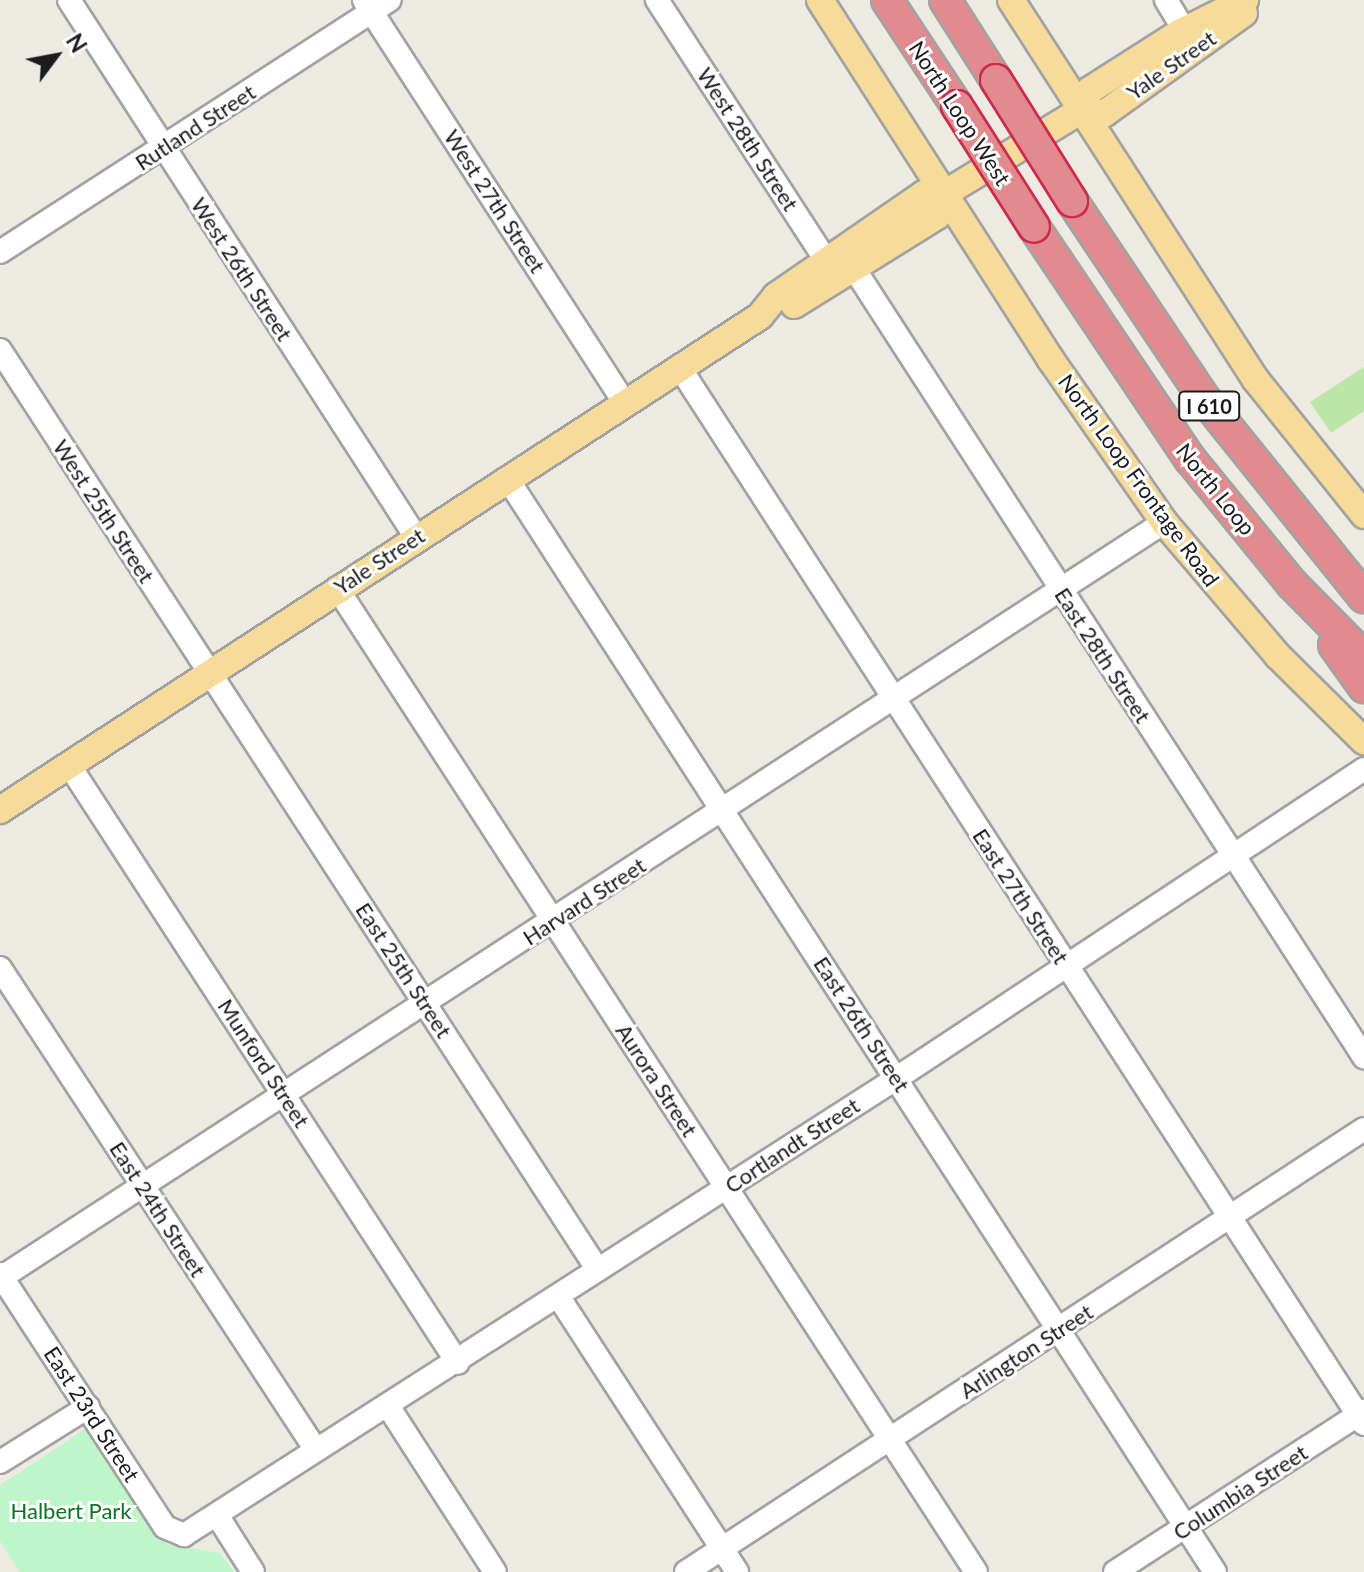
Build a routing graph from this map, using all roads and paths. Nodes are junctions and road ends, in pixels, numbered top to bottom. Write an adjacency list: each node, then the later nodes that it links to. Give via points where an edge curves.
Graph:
1 (69, 0): 13 (street, West 26th Street)
2 (657, 0): 17 (street, West 28th Street)
3 (820, 0): 14 (main road, North Loop Frontage Road)
4 (887, 0): 15 (highway, North Loop West / I 610, bridge)
5 (945, 0): 28 (highway, North Loop / I 610, bridge, via 1203,397)
6 (1011, 0): 12 (main road)
7 (1166, 0): 11 (street)
8 (1245, 0): 11 (main road, Yale Street)
9 (1256, 0): 11 (main road, Yale Street)
10 (376, 4): 13 (street, Rutland Street); 20 (street, West 27th Street)
11 (1189, 39): 12 (main road, Yale Street, via 1090,90)
12 (1080, 111): 14 (main road, Yale Street); 22 (main road, via 1256,380)
13 (164, 148): 16 (street, Rutland Street); 24 (street, West 26th Street)
14 (944, 194): 17 (main road, Yale Street, via 924,194); 23 (main road, North Loop Frontage Road)
15 (1034, 227): 25 (highway, North Loop / I 610, via 1190,459)
16 (0, 252)
17 (841, 266): 19 (main road, Yale Street, via 776,296 760,316); 27 (street, East 28th Street)
18 (0, 350): 30 (street, West 25th Street)
19 (680, 368): 20 (main road, Yale Street); 32 (street, East 27th Street)
20 (625, 403): 21 (main road, Yale Street)
21 (507, 478): 24 (main road, Yale Street); 37 (street, East 26th Street)
22 (1364, 515)
23 (1164, 522): 27 (street, Harvard Street); 33 (main road, North Loop Frontage Road, via 1278,656)
24 (416, 537): 26 (main road, Yale Street)
25 (1292, 584): 29 (highway, North Loop / I 610); 31 (highway)
26 (337, 588): 30 (main road, Yale Street); 39 (street, Aurora Street)
27 (1062, 590): 32 (street, Harvard Street); 38 (street, East 28th Street)
28 (1364, 597)
29 (1364, 657)
30 (209, 671): 34 (main road, Yale Street); 42 (street, East 25th Street)
31 (1364, 687)
32 (893, 700): 37 (street, Harvard Street); 40 (street, East 27th Street)
33 (1364, 741)
34 (69, 765): 36 (main road, Yale Street); 45 (street, Munford Street)
35 (1364, 769): 38 (street, Cortlandt Street)
36 (1, 808)
37 (726, 811): 39 (street, Harvard Street); 44 (street, East 26th Street)
38 (1233, 854): 40 (street, Cortlandt Street); 43 (street, East 28th Street)
39 (554, 921): 42 (street, Harvard Street); 48 (street, Aurora Street)
40 (1066, 965): 44 (street, Cortlandt Street); 49 (street, East 27th Street)
41 (0, 968): 47 (street, East 24th Street)
42 (426, 1004): 45 (street, Harvard Street); 50 (street, East 25th Street)
43 (1364, 1057)
44 (897, 1078): 48 (street, Cortlandt Street); 53 (street, East 26th Street)
45 (284, 1094): 47 (street, Harvard Street); 54 (street, Munford Street)
46 (1364, 1129): 49 (street, Arlington Street)
47 (142, 1185): 51 (street, Harvard Street); 59 (street, East 24th Street)
48 (727, 1187): 50 (street, Cortlandt Street); 58 (street, Aurora Street)
49 (1229, 1216): 53 (street, Arlington Street); 57 (street, East 27th Street)
50 (598, 1270): 52 (street, Cortlandt Street)
51 (1, 1275): 56 (street, East 23rd Street)
52 (558, 1296): 54 (street, Cortlandt Street); 63 (street)
53 (1061, 1329): 58 (street, Arlington Street); 62 (street, East 26th Street)
54 (458, 1363): 55 (street, Cortlandt Street)
55 (388, 1406): 59 (street, Cortlandt Street); 65 (street)
56 (88, 1407): 60 (street); 61 (street, East 23rd Street, via 170,1532 184,1535)
57 (1362, 1417): 62 (street, Columbia Street)
58 (891, 1440): 63 (street, Arlington Street); 68 (street, Aurora Street)
59 (316, 1450): 61 (street, Cortlandt Street)
60 (0, 1462)
61 (217, 1515): 64 (street)
62 (1185, 1527): 69 (street, Columbia Street); 70 (street, East 26th Street)
63 (722, 1549): 66 (street, Arlington Street); 67 (street)
64 (253, 1572)
65 (495, 1572)
66 (686, 1572)
67 (737, 1572)
68 (976, 1572)
69 (1115, 1572)
70 (1215, 1572)

